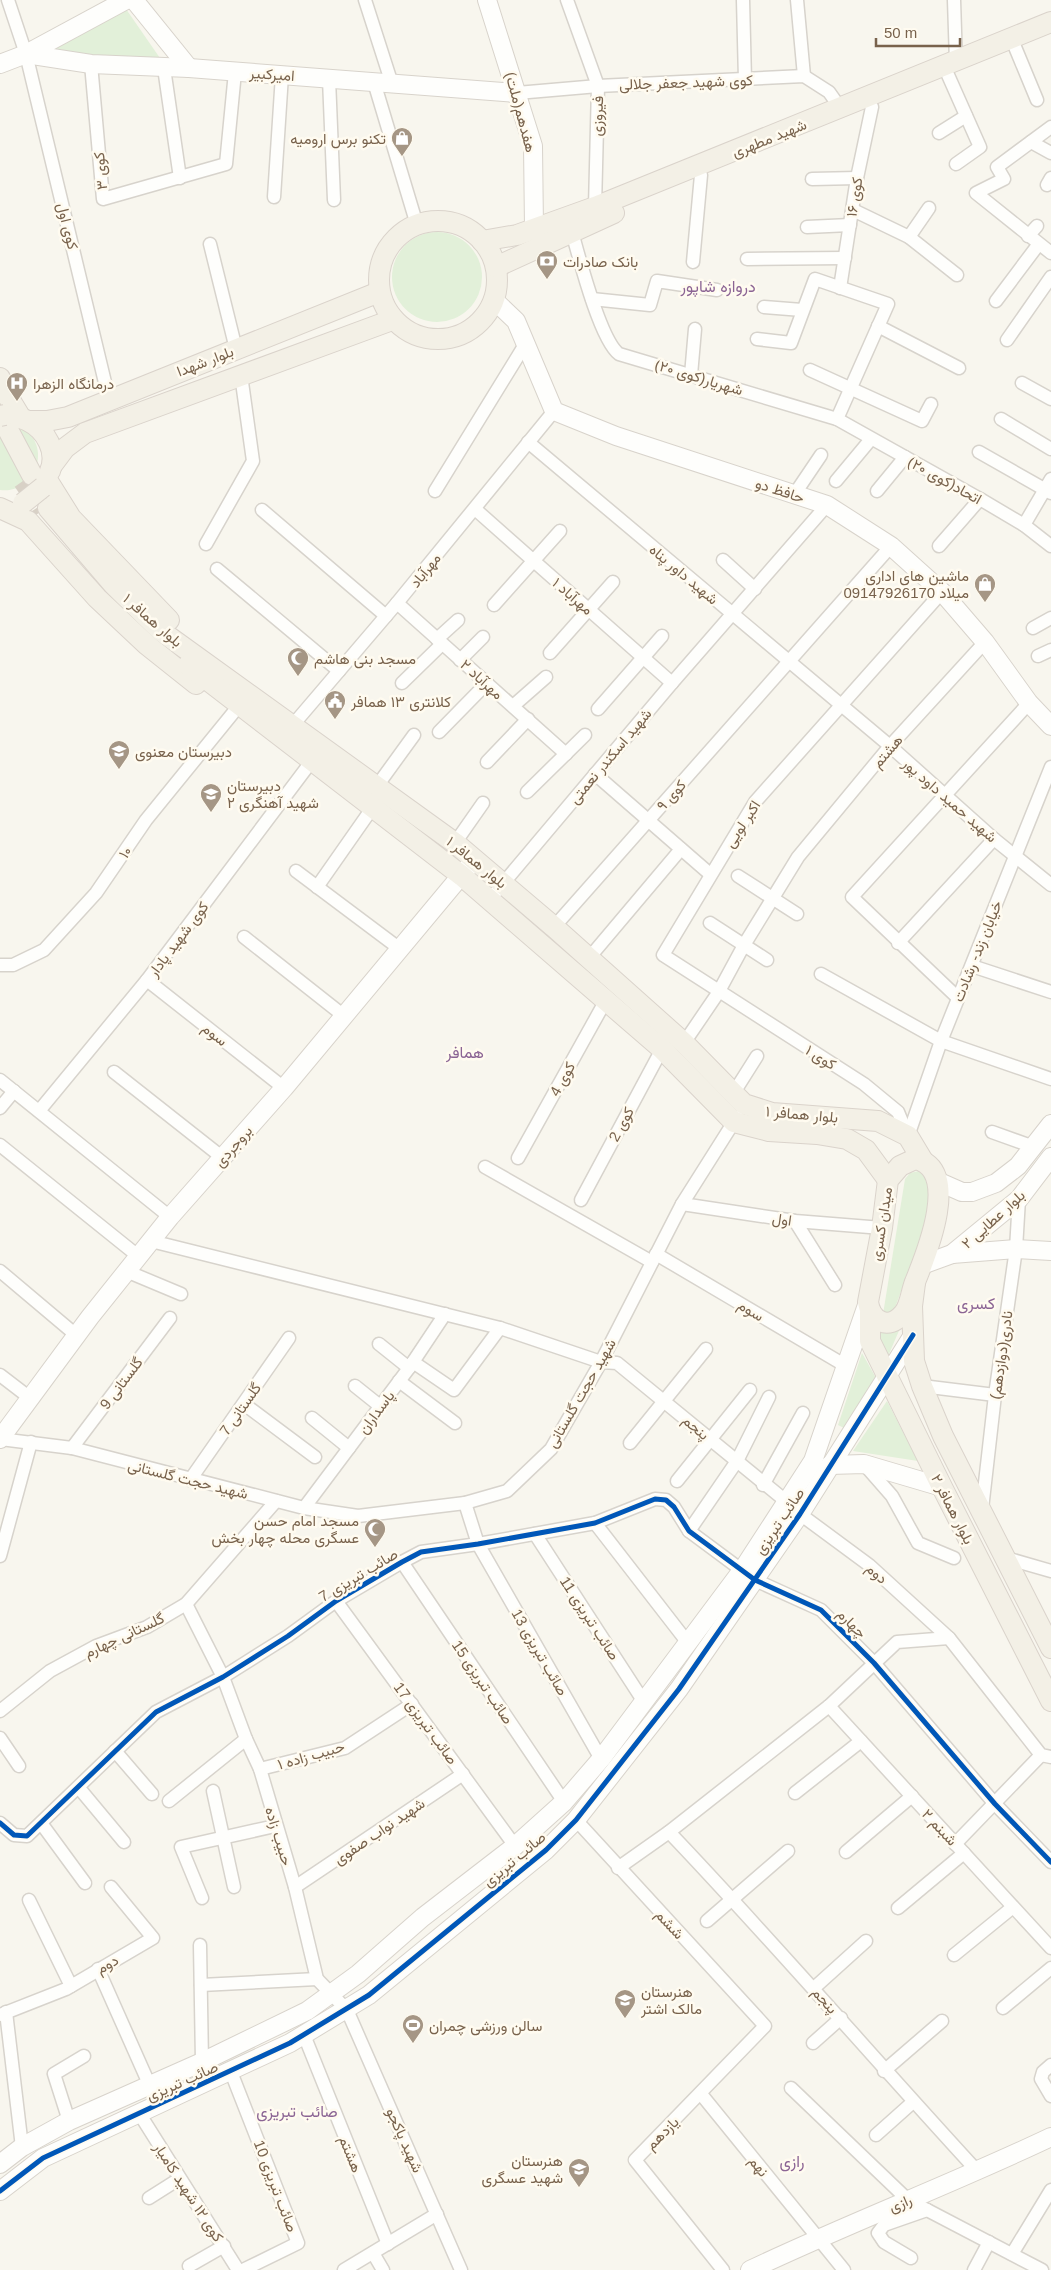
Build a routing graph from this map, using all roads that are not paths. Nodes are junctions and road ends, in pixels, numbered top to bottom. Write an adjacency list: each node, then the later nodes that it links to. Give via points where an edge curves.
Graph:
1 (8, 0): 13 (street, کوی اول)
2 (126, 0): 13 (street)
3 (134, 0): 17 (street)
4 (365, 0): 25 (street)
5 (487, 0): 27 (street, هفدهم(ملت))
6 (567, 0): 26 (street, فیروزی)
7 (743, 0): 23 (street)
8 (797, 0): 21 (street)
9 (954, 0): 18 (street)
10 (1051, 22): 18 (main road, شهید مطهری)
11 (1051, 32): 12 (main road, شهید مطهری)
12 (1015, 47): 18 (main road, شهید مطهری); 28 (street)
13 (26, 54): 14 (street); 15 (street, امیرکبیر); 85 (street, کوی اول)
14 (0, 64)
15 (91, 64): 16 (street, امیرکبیر); 38 (street, کوی ۳, via 102,198)
16 (164, 68): 17 (street, امیرکبیر); 38 (street)
17 (189, 68): 19 (street, امیرکبیر)
18 (952, 68): 29 (main road, شهید مطهری); 30 (main road, شهید مطهری); 31 (street)
19 (235, 72): 20 (street, امیرکبیر); 38 (street, via 226,164)
20 (282, 75): 22 (street, امیرکبیر); 41 (street)
21 (804, 76): 23 (street, کوی شهید جعفر جلالی); 30 (street, via 829,92)
22 (329, 79): 24 (street, امیرکبیر); 42 (street)
23 (745, 80): 26 (street, کوی شهید جعفر جلالی)
24 (374, 82): 25 (street, امیرکبیر); 46 (street)
25 (392, 84): 27 (street, امیرکبیر)
26 (598, 86): 27 (street, کوی شهید جعفر جلالی); 43 (street, فیروزی)
27 (518, 93): 50 (street, هفدهم(ملت), via 533,146)
28 (1037, 100)
29 (872, 107): 37 (main road, شهید مطهری); 39 (street, کوی ۱۶)
30 (841, 109): 43 (main road, شهید مطهری)
31 (966, 116): 33 (street); 36 (street, via 980,147)
32 (1051, 127): 34 (street)
33 (939, 134)
34 (1031, 142): 35 (street); 52 (street, via 997,168 1004,179 976,193)
35 (1051, 153)
36 (956, 164)
37 (701, 175): 51 (main road, شهید مطهری); 60 (street)
38 (180, 178)
39 (857, 178): 40 (street); 45 (street, کوی ۱۶)
40 (812, 179)
41 (274, 197)
42 (334, 200)
43 (595, 207): 50 (main road, شهید مطهری)
44 (929, 208): 53 (street)
45 (853, 210): 47 (street, کوی ۱۶); 53 (street)
46 (417, 224): 54 (main road, via 441,221 456,224); 66 (main road, via 388,247 380,269)
47 (850, 225): 49 (street); 58 (street, کوی ۱۶)
48 (1037, 226): 52 (street)
49 (807, 227)
50 (534, 228): 54 (main road, شهید مطهری, via 517,235)
51 (572, 232): 61 (main road, شهید مطهری); 67 (street, شهریار(کوی ۲۰))
52 (1028, 236): 56 (street)
53 (909, 237): 62 (street)
54 (482, 241): 61 (main road)
55 (210, 244): 78 (street)
56 (1038, 244): 57 (street); 69 (street)
57 (1051, 253)
58 (844, 258): 59 (street); 64 (street, کوی ۱۶)
59 (746, 259)
60 (693, 262)
61 (496, 267): 68 (main road)
62 (957, 275)
63 (1051, 277): 76 (street)
64 (840, 288): 71 (street, via 815,280); 73 (street, via 888,304)
65 (717, 290): 67 (street, via 657,281 650,304)
66 (379, 292): 72 (main road); 78 (main road, بلوار شهدا)
67 (592, 299): 82 (street, شهریار(کوی ۲۰), via 613,350)
68 (494, 300): 72 (main road, via 477,326 449,339 418,337); 77 (street, via 516,321)
69 (996, 301)
70 (764, 307): 71 (street)
71 (802, 310): 75 (street, via 791,343)
72 (392, 320): 81 (main road, بلوار شهدا)
73 (878, 326): 79 (street); 84 (street)
74 (695, 330): 82 (street)
75 (757, 339)
76 (1007, 340)
77 (526, 343): 88 (street); 100 (street)
78 (236, 349): 85 (main road, بلوار شهدا)
79 (959, 368)
80 (810, 370): 84 (street)
81 (241, 375): 102 (main road, بلوار شهدا, via 85,434 65,448); 111 (street, via 253,461)
82 (691, 375): 90 (street, شهریار(کوی ۲۰))
83 (1022, 383): 86 (street)
84 (850, 390): 87 (street, via 922,421); 90 (street)
85 (110, 399): 89 (main road, بلوار شهدا, via 68,417 47,422)
86 (1051, 399)
87 (931, 404)
88 (554, 410): 93 (street, مهرآباد); 103 (street, حافظ دو, via 616,436)
89 (7, 411): 102 (main road, بلوار همافر ۱); 102 (main road, via 47,438 51,447)
90 (837, 418): 92 (street, اتحاد(کوی ۲۰))
91 (1001, 419): 94 (street)
92 (871, 439): 97 (street, اتحاد(کوی ۲۰)); 98 (street)
93 (528, 442): 107 (street, مهرآباد); 124 (street, شهید داور پناه)
94 (1051, 449)
95 (980, 452): 99 (street)
96 (821, 455): 103 (street)
97 (905, 457): 101 (street); 104 (street, اتحاد(کوی ۲۰))
98 (836, 481)
99 (1049, 487): 109 (street)
100 (435, 491)
101 (877, 491)
102 (40, 495): 106 (main road); 148 (main road, بلوار همافر ۱, via 113,584); 148 (main road, via 97,598 147,645)
103 (794, 495): 105 (street, حافظ دو)
104 (980, 499): 109 (street, اتحاد(کوی ۲۰)); 113 (street)
105 (827, 505): 112 (street, حافظ دو); 119 (street, شهید اسکندر نعمتی)
106 (0, 506)
107 (475, 509): 116 (street, مهرآباد ۱); 121 (street, مهرآباد)
108 (262, 510): 125 (street)
109 (1024, 525): 114 (street, اتحاد(کوی ۲۰))
110 (560, 531): 116 (street)
111 (206, 544)
112 (891, 546): 120 (street, حافظ دو); 138 (street, کوی ۹)
113 (940, 546)
114 (1051, 546)
115 (723, 560): 119 (street)
116 (534, 561): 122 (street); 123 (street, مهرآباد ۱)
117 (217, 569): 139 (street)
118 (613, 582): 123 (street)
119 (756, 589): 124 (street, شهید اسکندر نعمتی)
120 (942, 592): 132 (street, حافظ دو); 146 (street, اکبر لویی)
121 (397, 604): 125 (street, مهرآباد); 131 (street, مهرآباد ۲)
122 (494, 604)
123 (589, 610): 134 (street); 136 (street, مهرآباد ۱)
124 (732, 615): 138 (street, شهید داور پناه); 143 (street, شهید اسکندر نعمتی)
125 (386, 616): 139 (street, مهرآباد)
126 (1051, 618): 128 (street)
127 (458, 620): 131 (street)
128 (1033, 628)
129 (662, 636): 136 (street)
130 (483, 638): 137 (street)
131 (440, 641): 137 (street, مهرآباد ۲); 141 (street)
132 (986, 642): 144 (street, حافظ دو); 155 (street, هشتم)
133 (1051, 650): 135 (street)
134 (550, 653)
135 (1038, 656)
136 (644, 659): 143 (street, مهرآباد ۱); 147 (street)
137 (460, 660): 142 (street, مهرآباد ۲)
138 (789, 663): 146 (street, شهید داور پناه); 166 (street, کوی ۹)
139 (339, 671): 151 (street, مهرآباد)
140 (546, 678): 145 (street)
141 (402, 682)
142 (487, 683): 145 (street, مهرآباد ۲); 152 (street)
143 (672, 683): 160 (street, شهید اسکندر نعمتی)
144 (1029, 703): 149 (street, حافظ دو); 163 (street)
145 (512, 706): 150 (street, مهرآباد ۲)
146 (840, 706): 155 (street, شهید حمید داود پور); 173 (street, اکبر لویی, via 755,802)
147 (598, 708)
148 (248, 711): 151 (main road, بلوار همافر ۱); 157 (main road, بلوار همافر ۱); 191 (street, ۱۰, via 146,820 90,900 44,950 13,965)
149 (1049, 719)
150 (528, 720): 156 (street, مهرآباد ۲); 158 (street)
151 (292, 726): 161 (main road, بلوار همافر ۱)
152 (440, 732)
153 (414, 735): 161 (street)
154 (585, 735): 156 (street)
155 (890, 746): 163 (street, شهید حمید داود پور); 180 (street, هشتم, via 794,864)
156 (566, 754): 162 (street)
157 (311, 762): 165 (main road, بلوار همافر ۱); 194 (street, کوی شهید پادار)
158 (487, 762)
159 (1051, 768): 170 (street, خیابان زند- رشادت)
160 (595, 774): 166 (street); 177 (street, شهید اسکندر نعمتی)
161 (377, 786): 168 (main road, بلوار همافر ۱)
162 (527, 792)
163 (944, 794): 167 (street, شهید حمید داود پور); 185 (street, via 852,897)
164 (483, 803): 168 (street)
165 (373, 807): 174 (main road, بلوار همافر ۱); 178 (street)
166 (649, 821): 169 (street); 183 (street, کوی ۹)
167 (994, 839): 170 (street, شهید حمید داود پور); 185 (street)
168 (455, 843): 171 (main road, بلوار همافر ۱)
169 (681, 849): 173 (street); 189 (street)
170 (1014, 855): 176 (street, شهید حمید داود پور); 192 (street, خیابان زند- رشادت)
171 (474, 860): 174 (street, بروجردی); 177 (main road, بلوار همافر ۱)
172 (296, 871): 178 (street)
173 (710, 874): 188 (street, اکبر لویی)
174 (462, 876): 179 (main road, بلوار همافر ۱); 187 (street, بروجردی)
175 (738, 876): 180 (street)
176 (1050, 880)
177 (502, 882): 179 (street, شهید اسکندر نعمتی); 183 (main road, بلوار همافر ۱)
178 (317, 887): 187 (street)
179 (490, 899): 198 (main road, بلوار همافر ۱)
180 (772, 899): 181 (street); 186 (street, هشتم)
181 (797, 914)
182 (710, 923): 186 (street)
183 (554, 927): 189 (main road, بلوار همافر ۱)
184 (244, 937): 199 (street)
185 (898, 943): 197 (street)
186 (744, 945): 190 (street); 196 (street, هشتم)
187 (400, 949): 199 (street, بروجردی)
188 (663, 955): 196 (street, کوی ۱)
189 (588, 958): 201 (main road, بلوار همافر ۱)
190 (767, 960)
191 (0, 965)
192 (972, 966): 195 (street); 197 (street, خیابان زند- رشادت)
193 (820, 974): 200 (street)
194 (147, 980): 207 (street, سوم); 211 (street, کوی شهید پادار)
195 (1051, 992)
196 (718, 993): 201 (street, هشتم); 216 (street, کوی ۱, via 864,1084 898,1112)
197 (958, 998): 200 (street, خیابان زند- رشادت)
198 (606, 1000): 202 (main road, بلوار همافر ۱); 221 (street, کوی 4)
199 (344, 1016): 207 (street, بروجردی)
200 (941, 1041): 205 (street); 216 (street, خیابان زند- رشادت)
201 (684, 1043): 209 (main road, بلوار همافر ۱)
202 (662, 1048): 213 (main road, بلوار همافر ۱); 227 (street, کوی 2)
203 (757, 1056): 209 (street)
204 (114, 1072): 220 (street)
205 (1051, 1079)
206 (0, 1080): 208 (street)
207 (284, 1088): 220 (street, بروجردی)
208 (14, 1091): 210 (street); 211 (street)
209 (739, 1099): 213 (street, شهید حجت گلستانی); 216 (main road, بلوار همافر ۱, via 772,1113 878,1121)
210 (0, 1108)
211 (39, 1111): 229 (street)
212 (1051, 1113): 214 (street)
213 (734, 1122): 224 (main road, بلوار همافر ۱, via 769,1131 847,1139 866,1150); 228 (street, شهید حجت گلستانی)
214 (1048, 1128): 218 (street, بلوار عطایی ۲)
215 (992, 1132): 218 (street)
216 (908, 1136): 222 (main road)
217 (0, 1145): 236 (street)
218 (1034, 1147): 225 (street, بلوار عطایی ۲, via 1008,1176 972,1192 962,1192)
219 (1051, 1157): 226 (street, بلوار عطایی ۲)
220 (223, 1158): 229 (street, بروجردی)
221 (518, 1158)
222 (923, 1161): 224 (main road, میدان کسری, via 908,1161); 225 (main road, via 930,1165)
223 (485, 1167): 237 (street, سوم)
224 (888, 1180): 231 (main road, میدان کسری)
225 (937, 1181): 238 (main road, via 938,1211)
226 (1019, 1199): 233 (street, نادری(دوازدهم)); 235 (street, بلوار عطایی ۲)
227 (581, 1200)
228 (682, 1204): 230 (street, اول); 237 (street, شهید حجت گلستانی)
229 (170, 1217): 232 (street, بروجردی)
230 (795, 1221): 231 (street, اول); 242 (street)
231 (882, 1228): 244 (main road, میدان کسری)
232 (151, 1241): 236 (street, بروجردی); 245 (street, پنجم)
233 (1016, 1249): 234 (street); 235 (street); 262 (street, نادری(دوازدهم))
234 (1051, 1251)
235 (952, 1254): 238 (street, بلوار عطایی ۲)
236 (138, 1256): 240 (street, بروجردی)
237 (654, 1258): 253 (street, شهید حجت گلستانی); 255 (street, سوم)
238 (922, 1265): 241 (main road)
239 (0, 1271): 248 (street)
240 (126, 1271): 243 (street); 248 (street, بروجردی)
241 (915, 1283): 244 (main road, via 905,1313 897,1319 878,1321); 249 (main road, بلوار همافر ۲)
242 (835, 1285)
243 (181, 1294)
244 (869, 1307): 255 (street, صائب تبریزی); 256 (main road, بلوار همافر ۲, via 870,1341)
245 (445, 1314): 247 (street, پنجم); 254 (street, پاسداران)
246 (170, 1318): 276 (street, گلستانی 9)
247 (500, 1328): 253 (street, پنجم); 254 (street, via 454,1390)
248 (76, 1335): 264 (street, بروجردی)
249 (912, 1335): 256 (street, صائب تبریزی); 260 (main road, بلوار همافر ۲, via 914,1361)
250 (289, 1338): 266 (street, گلستانی 7)
251 (379, 1344): 254 (street)
252 (706, 1349): 265 (street)
253 (601, 1362): 265 (street, پنجم, via 617,1363); 288 (street, شهید حجت گلستانی, via 551,1449 507,1491)
254 (411, 1365): 258 (street, پاسداران)
255 (846, 1366): 275 (street, صائب تبریزی)
256 (888, 1374): 280 (street, صائب تبریزی); 285 (main road, بلوار همافر ۲)
257 (0, 1375): 264 (street)
258 (399, 1381): 267 (street, پاسداران); 270 (street)
259 (355, 1386): 267 (street)
260 (922, 1386): 262 (street); 290 (main road, بلوار همافر ۲, via 942,1436)
261 (750, 1390): 271 (street)
262 (995, 1394): 290 (street, نادری(دوازدهم))
263 (769, 1397): 279 (street)
264 (30, 1398): 272 (street, بروجردی)
265 (666, 1401): 271 (street, پنجم); 274 (street)
266 (244, 1404): 278 (street); 282 (street, گلستانی 7)
267 (380, 1406): 277 (street, پاسداران)
268 (803, 1413): 284 (street)
269 (312, 1418): 277 (street)
270 (455, 1423)
271 (710, 1438): 279 (street, پنجم); 283 (street)
272 (0, 1439): 273 (street, شهید حجت گلستانی)
273 (31, 1442): 276 (street, شهید حجت گلستانی); 296 (street)
274 (630, 1443)
275 (818, 1446): 280 (street, via 829,1448); 287 (street, صائب تبریزی)
276 (72, 1448): 282 (street, شهید حجت گلستانی)
277 (349, 1448): 289 (street, پاسداران)
278 (315, 1457)
279 (737, 1461): 284 (street, پنجم); 293 (street)
280 (832, 1461): 281 (street); 291 (street, صائب تبریزی)
281 (864, 1464): 285 (street); 297 (street, via 892,1496 918,1543)
282 (190, 1480): 286 (street, شهید حجت گلستانی)
283 (678, 1481)
284 (763, 1484): 287 (street, پنجم)
285 (942, 1487): 310 (main road, بلوار همافر ۲)
286 (276, 1501): 289 (street, شهید حجت گلستانی); 303 (street, گلستانی چهارم)
287 (787, 1502): 301 (street, صائب تبریزی)
288 (465, 1503): 289 (street, شهید حجت گلستانی, via 358,1516); 295 (street)
289 (304, 1508)
290 (982, 1510): 298 (main road, بلوار همافر ۲)
291 (800, 1514): 301 (street, صائب تبریزی); 304 (street, دوم, via 869,1565)
292 (595, 1523): 293 (street, صائب تبریزی 7, via 655,1499 666,1500 674,1507); 294 (street, صائب تبریزی 7); 305 (street)
293 (688, 1531): 301 (street, صائب تبریزی 7)
294 (535, 1534): 295 (street, صائب تبریزی 7); 309 (street, صائب تبریزی 11)
295 (478, 1544): 299 (street, صائب تبریزی 7, via 421,1552); 319 (street, صائب تبریزی 13)
296 (0, 1556)
297 (954, 1558)
298 (1006, 1558): 300 (street); 306 (main road, بلوار همافر ۲)
299 (402, 1562): 302 (street, صائب تبریزی 7); 329 (street, صائب تبریزی 15)
300 (1051, 1571)
301 (749, 1574): 305 (street, صائب تبریزی); 307 (street, چهارم, via 821,1610); 331 (street, صائب تبریزی, via 679,1689)
302 (336, 1601): 308 (street, صائب تبریزی 7); 311 (street, صائب تبریزی 17)
303 (186, 1604): 308 (street, حبیب زاده); 313 (street, گلستانی چهارم, via 147,1627 96,1646 50,1671)
304 (949, 1638): 307 (street, via 897,1642); 318 (street, دوم)
305 (688, 1643): 309 (street, صائب تبریزی)
306 (1051, 1648)
307 (874, 1664): 312 (street); 330 (street, چهارم)
308 (222, 1677): 315 (street, حبیب زاده); 317 (street, صائب تبریزی 7, via 156,1712)
309 (644, 1702): 319 (street, صائب تبریزی)
310 (1051, 1702)
311 (412, 1704): 321 (street, حبیب زاده ۱, via 344,1748); 322 (street, صائب تبریزی 17)
312 (829, 1706): 316 (street, شبنم ۲); 335 (street)
313 (0, 1711)
314 (0, 1738): 320 (street)
315 (246, 1739): 321 (street, حبیب زاده); 328 (street)
316 (861, 1740): 325 (street); 327 (street, شبنم ۲)
317 (115, 1751): 323 (street, صائب تبریزی 7); 326 (street)
318 (1046, 1756): 330 (street)
319 (601, 1759): 329 (street, صائب تبریزی)
320 (20, 1766)
321 (260, 1769): 334 (street, حبیب زاده)
322 (463, 1774): 338 (street, صائب تبریزی 17); 347 (street, شهید نواب صفوی)
323 (79, 1788): 333 (street, صائب تبریزی 7); 337 (street)
324 (213, 1791): 336 (street)
325 (795, 1793)
326 (152, 1794)
327 (912, 1796): 339 (street, شبنم ۲); 341 (street)
328 (169, 1801)
329 (564, 1802): 338 (street, صائب تبریزی)
330 (995, 1804): 339 (street); 342 (street, چهارم)
331 (576, 1820): 343 (street, ششم); 366 (street, صائب تبریزی, via 546,1850)
332 (0, 1823): 333 (street, صائب تبریزی 7, via 14,1835 27,1836)
333 (41, 1823): 344 (street)
334 (275, 1826): 336 (street); 347 (street, حبیب زاده)
335 (669, 1832): 343 (street); 350 (street, پنجم)
336 (225, 1839): 346 (street); 348 (street, via 181,1847)
337 (124, 1842)
338 (515, 1846): 360 (street, صائب تبریزی, via 423,1917)
339 (960, 1848): 351 (street, شبنم ۲); 352 (street)
340 (788, 1851): 350 (street)
341 (846, 1852)
342 (1051, 1862)
343 (618, 1868): 373 (street, ششم)
344 (85, 1883)
345 (111, 1887): 359 (street, دوم, via 153,1938)
346 (234, 1887)
347 (295, 1887): 361 (street, حبیب زاده)
348 (202, 1898)
349 (29, 1900): 363 (street)
350 (734, 1900): 353 (street); 364 (street, پنجم)
351 (1013, 1907): 356 (street, شبنم ۲); 357 (street)
352 (898, 1908)
353 (707, 1921)
354 (866, 1941): 364 (street)
355 (200, 1945): 362 (street)
356 (1051, 1948)
357 (954, 1955)
358 (1051, 1968): 367 (street)
359 (98, 1969): 363 (street, دوم); 381 (street)
360 (358, 1974): 365 (street, صائب تبریزی); 366 (street, via 355,1987 361,1994)
361 (317, 1978): 362 (street); 365 (street, حبیب زاده)
362 (201, 1985): 377 (street)
363 (71, 1986): 369 (street, دوم)
364 (814, 1988): 370 (street, پنجم)
365 (331, 1995): 368 (street, حبیب زاده); 372 (street, صائب تبریزی)
366 (369, 1995): 368 (street, صائب تبریزی)
367 (1003, 2008)
368 (348, 2010): 374 (street, صائب تبریزی); 399 (street, شهید پاکجو)
369 (3, 2014): 390 (street)
370 (840, 2018): 375 (street); 379 (street, پنجم)
371 (942, 2021): 379 (street)
372 (283, 2024): 374 (street, via 293,2029); 377 (street, صائب تبریزی)
373 (765, 2026): 383 (street, یازدهم)
374 (297, 2039): 380 (street, صائب تبریزی); 402 (street, هشتم)
375 (813, 2043)
376 (84, 2056): 387 (street, via 54,2074)
377 (202, 2062): 381 (street, صائب تبریزی)
378 (1051, 2066): 384 (street, via 1040,2079)
379 (884, 2071): 385 (street, پنجم)
380 (231, 2072): 386 (street, صائب تبریزی); 409 (street, صائب تبریزی 10, via 298,2243)
381 (150, 2086): 387 (street, صائب تبریزی)
382 (790, 2088): 397 (street)
383 (701, 2094): 400 (street, نهم); 413 (street, یازدهم, via 635,2160)
384 (1051, 2096)
385 (913, 2102): 388 (street); 392 (street, پنجم)
386 (139, 2113): 393 (street, کوی ۱۲ شهید کامیار); 395 (street, صائب تبریزی, via 43,2158)
387 (69, 2121): 390 (street, صائب تبریزی)
388 (876, 2135)
389 (1051, 2137): 392 (street, رازی)
390 (22, 2147): 391 (street, صائب تبریزی)
391 (0, 2164)
392 (978, 2172): 397 (street, رازی)
393 (179, 2178): 396 (street); 403 (street, کوی ۱۲ شهید کامیار)
394 (1051, 2190): 405 (street)
395 (0, 2191)
396 (149, 2198)
397 (908, 2200): 398 (street); 400 (street, رازی)
398 (927, 2210): 401 (street); 406 (street, via 884,2225 878,2233 884,2242)
399 (437, 2214): 402 (street); 412 (street, شهید پاکجو)
400 (817, 2238): 414 (street, رازی); 415 (street, نهم)
401 (989, 2242): 405 (street); 416 (street)
402 (388, 2244): 404 (street)
403 (224, 2246): 407 (street); 408 (street, کوی ۱۲ شهید کامیار)
404 (373, 2253): 410 (street); 411 (street)
405 (1012, 2254): 417 (street)
406 (911, 2258)
407 (190, 2266)
408 (238, 2270)
409 (243, 2270)
410 (344, 2270)
411 (383, 2270)
412 (461, 2270)
413 (722, 2270)
414 (750, 2270)
415 (844, 2270)
416 (974, 2270)
417 (1042, 2270)

